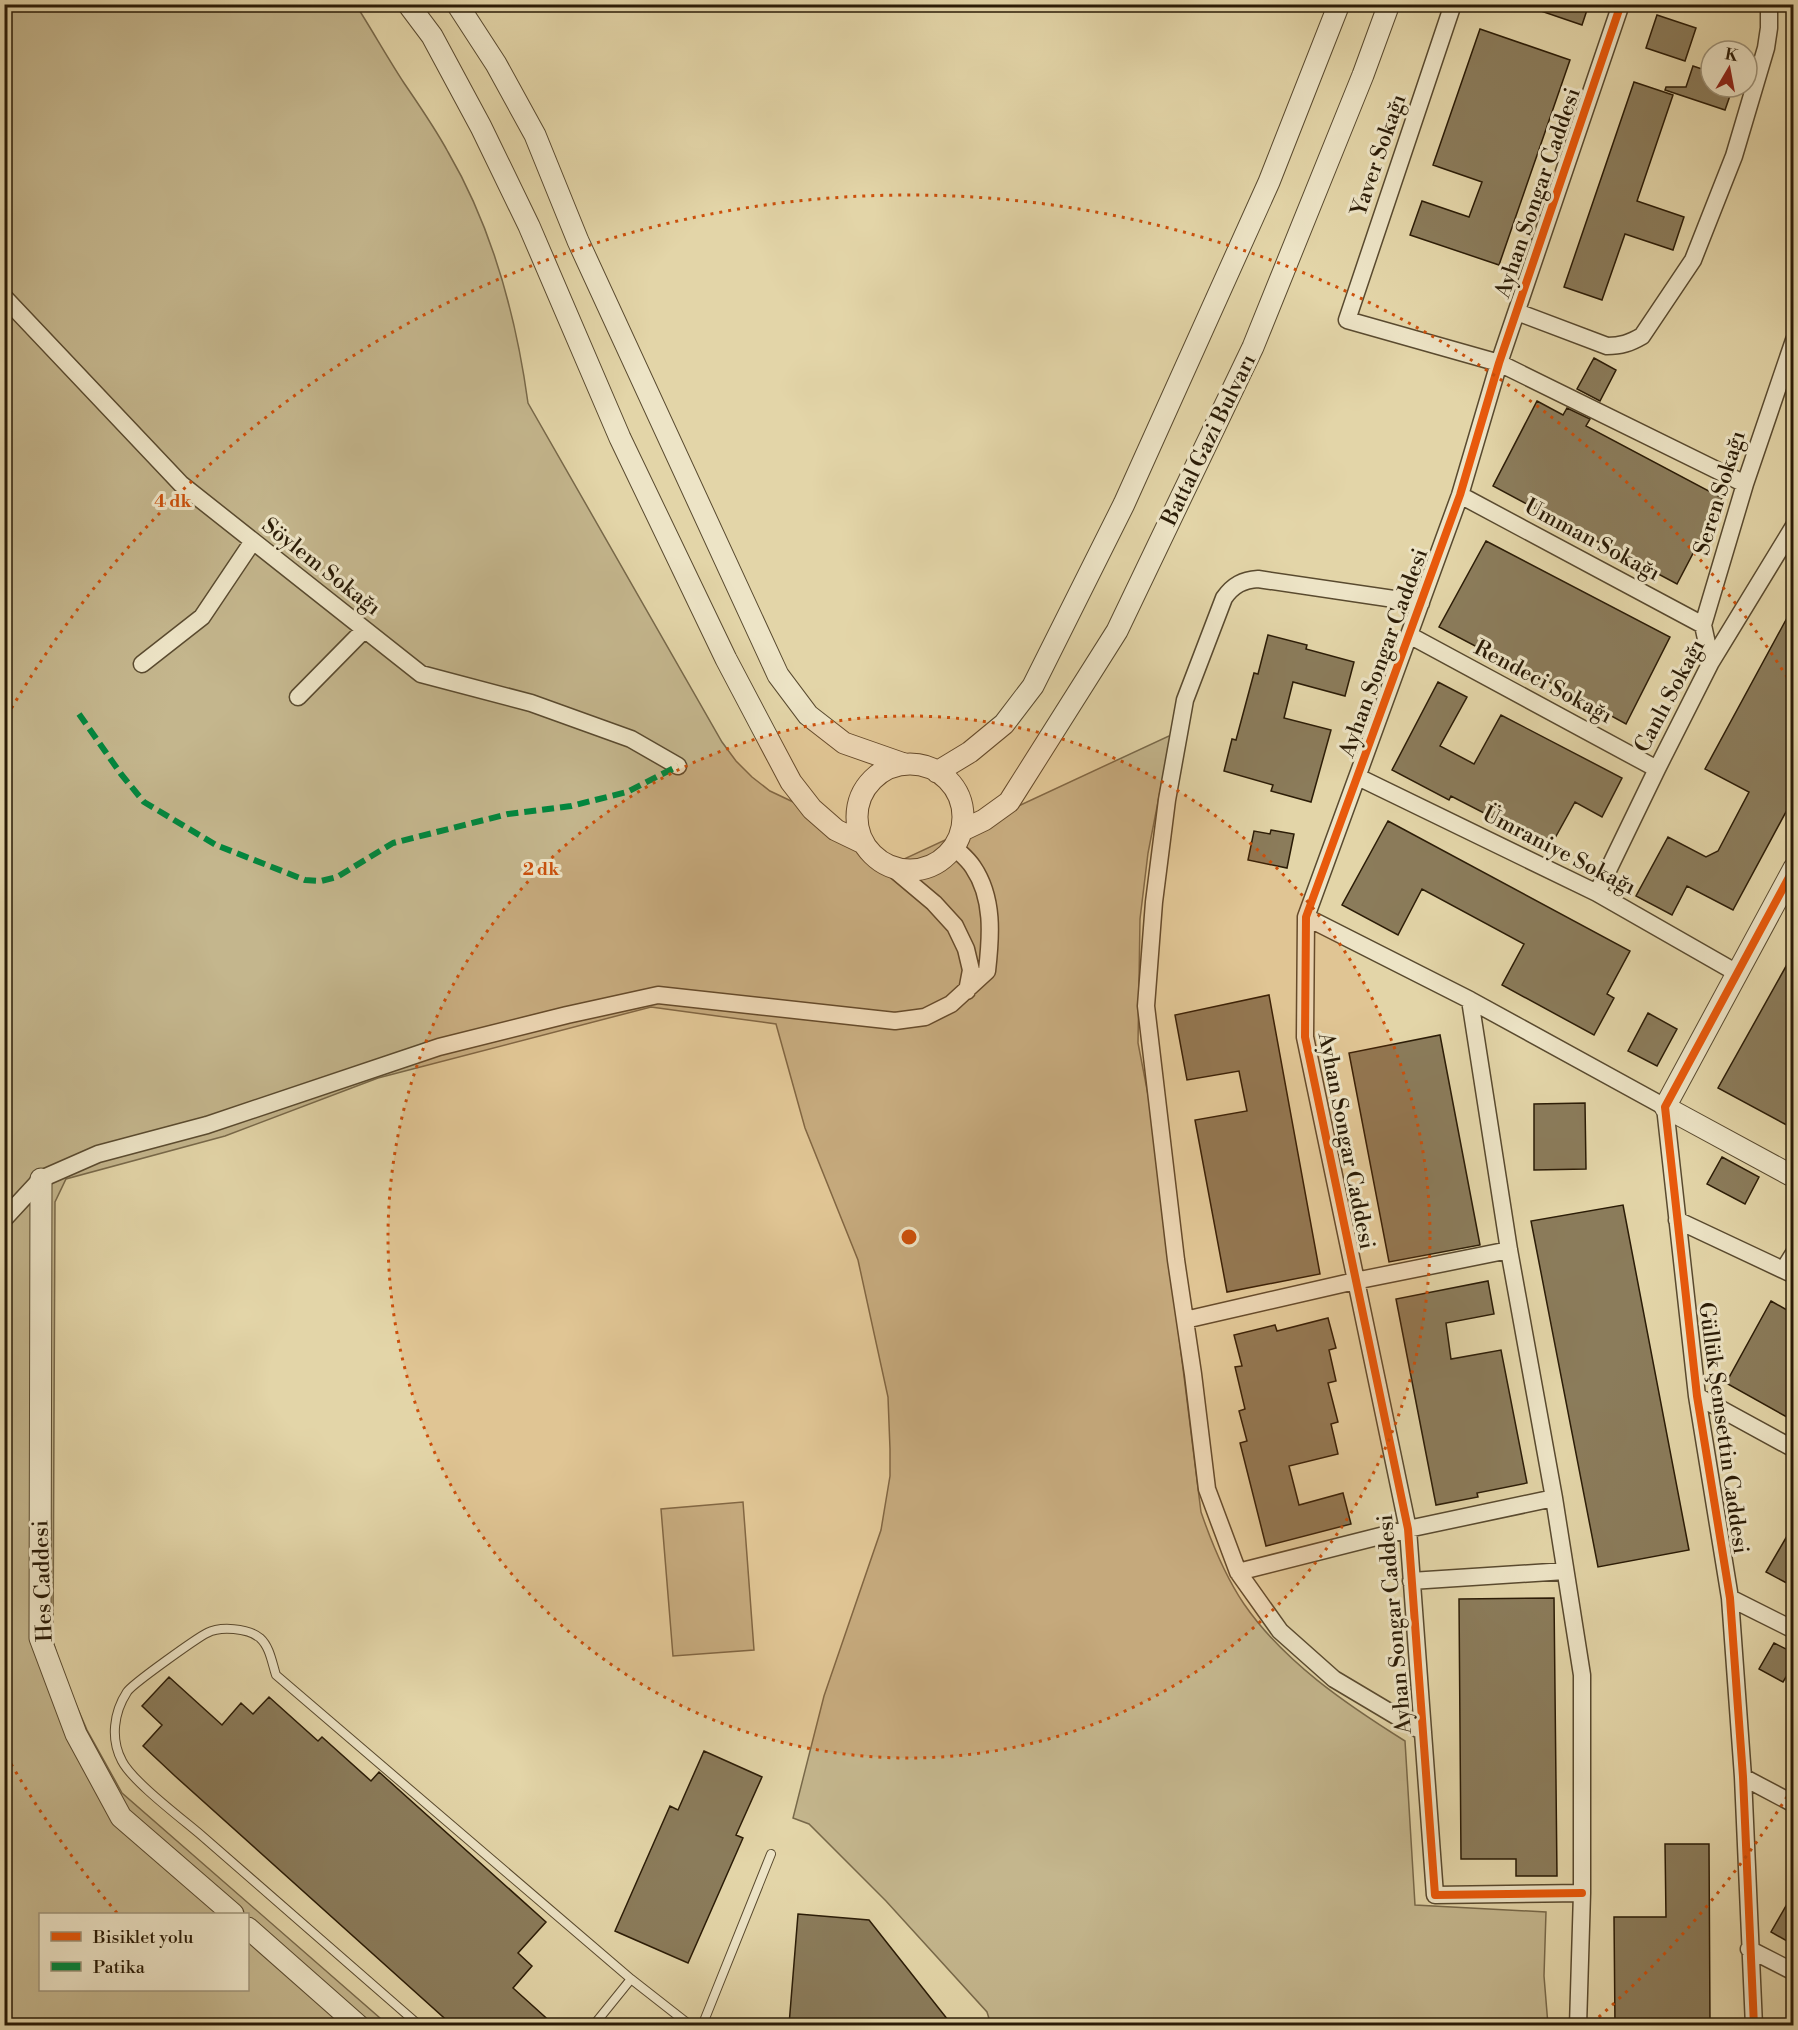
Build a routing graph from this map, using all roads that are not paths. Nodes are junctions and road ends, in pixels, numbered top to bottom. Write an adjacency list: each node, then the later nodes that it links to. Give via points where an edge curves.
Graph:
1 (408, 4): 29 (street, via 432,36 491,147 620,438 775,753 812,809 836,830)
2 (457, 4): 23 (street, via 535,135 578,241 778,675 808,715 844,743)
3 (1339, 4): 26 (street, via 1264,192 1124,504 1033,686 1004,724)
4 (1389, 4): 28 (street, Battal Gazi Bulvarı, via 1253,347 1117,631 1009,802)
5 (1454, 4): 11 (street, Yaver Sokağı, via 1347,320)
6 (1621, 4): 9 (street, Ayhan Songar Caddesi)
7 (1769, 4): 9 (street, via 1766,48 1734,156 1693,260 1642,336 1626,345 1607,346)
8 (4, 297): 15 (street, Söylem Sokağı, via 181,484)
9 (1516, 312): 11 (street, Ayhan Songar Caddesi)
10 (1794, 340): 12 (street, Seren Sokağı)
11 (1499, 363): 12 (street); 13 (street, Ayhan Songar Caddesi)
12 (1745, 484): 17 (street, Seren Sokağı)
13 (1460, 495): 16 (street, Ayhan Songar Caddesi); 17 (street, Umman Sokağı)
14 (1794, 525): 20 (street, Canlı Sokağı)
15 (253, 541): 18 (street, Söylem Sokağı); 21 (street, via 202,617)
16 (1421, 603): 19 (street, Ayhan Songar Caddesi); 46 (street, via 1247,580 1224,598 1185,700 1165,812 1146,1006)
17 (1703, 625): 20 (street, Seren Sokağı)
18 (364, 630): 22 (street); 24 (street, Söylem Sokağı, via 421,674 542,706 631,739)
19 (1409, 635): 25 (street, Rendeci Sokağı); 27 (street, Ayhan Songar Caddesi)
20 (1711, 662): 25 (street, Canlı Sokağı)
21 (142, 664)
22 (298, 697)
23 (904, 764): 26 (street, via 921,765); 29 (street, via 873,778 863,792 857,809)
24 (678, 766)
25 (1657, 769): 32 (street, Canlı Sokağı)
26 (937, 772): 28 (street, via 959,797 963,814)
27 (1358, 777): 32 (street, Ümraniye Sokağı); 33 (street, Ayhan Songar Caddesi)
28 (957, 839): 30 (street, via 941,859 925,867); 35 (street, via 987,894 991,937 987,971)
29 (863, 843): 30 (street)
30 (890, 866): 35 (street, via 956,926 971,970)
31 (1794, 868): 34 (street)
32 (1597, 893): 34 (street, Ümraniye Sokağı)
33 (1306, 917): 36 (street); 45 (street, Ayhan Songar Caddesi, via 1305,1037)
34 (1737, 973): 37 (street)
35 (967, 991): 39 (street, via 925,1017 895,1021 658,995 439,1047 207,1125 99,1154)
36 (1470, 1000): 37 (street); 42 (street)
37 (1665, 1107): 38 (street); 41 (street, Güllük Şemsettin Caddesi)
38 (1794, 1177)
39 (41, 1179): 40 (street); 61 (street, Hes Caddesi, via 40,1638 76,1734 121,1816)
40 (4, 1219)
41 (1677, 1220): 44 (street); 47 (street, Güllük Şemsettin Caddesi)
42 (1509, 1251): 45 (street); 49 (street)
43 (1794, 1253): 44 (street)
44 (1789, 1272)
45 (1355, 1281): 46 (street); 50 (street, Ayhan Songar Caddesi)
46 (1185, 1320): 52 (street, via 1207,1489)
47 (1697, 1396): 48 (street); 54 (street, Güllük Şemsettin Caddesi)
48 (1794, 1449)
49 (1554, 1498): 50 (street); 51 (street)
50 (1407, 1529): 52 (street); 53 (street, Ayhan Songar Caddesi)
51 (1565, 1571): 53 (street); 60 (street, via 1582,1675)
52 (1238, 1572): 56 (street, via 1280,1631 1334,1679)
53 (1411, 1581): 56 (street, Ayhan Songar Caddesi)
54 (1730, 1598): 55 (street); 57 (street, Güllük Şemsettin Caddesi)
55 (1794, 1630)
56 (1423, 1732): 60 (street, Ayhan Songar Caddesi, via 1435,1895)
57 (1743, 1777): 58 (street); 63 (street, Güllük Şemsettin Caddesi)
58 (1794, 1804)
59 (771, 1854): 70 (lane)
60 (1582, 1893): 71 (street)
61 (232, 1913)
62 (249, 1929): 66 (street)
63 (1749, 1949): 64 (street); 72 (street, Güllük Şemsettin Caddesi)
64 (1794, 1972)
65 (631, 1979): 67 (lane, via 276,1675 260,1638 232,1629 208,1632 128,1690 114,1728 122,1761 128,1771); 68 (lane); 69 (lane)
66 (359, 2025)
67 (420, 2025)
68 (593, 2025)
69 (691, 2025)
70 (702, 2025)
71 (1578, 2025)
72 (1754, 2025)

